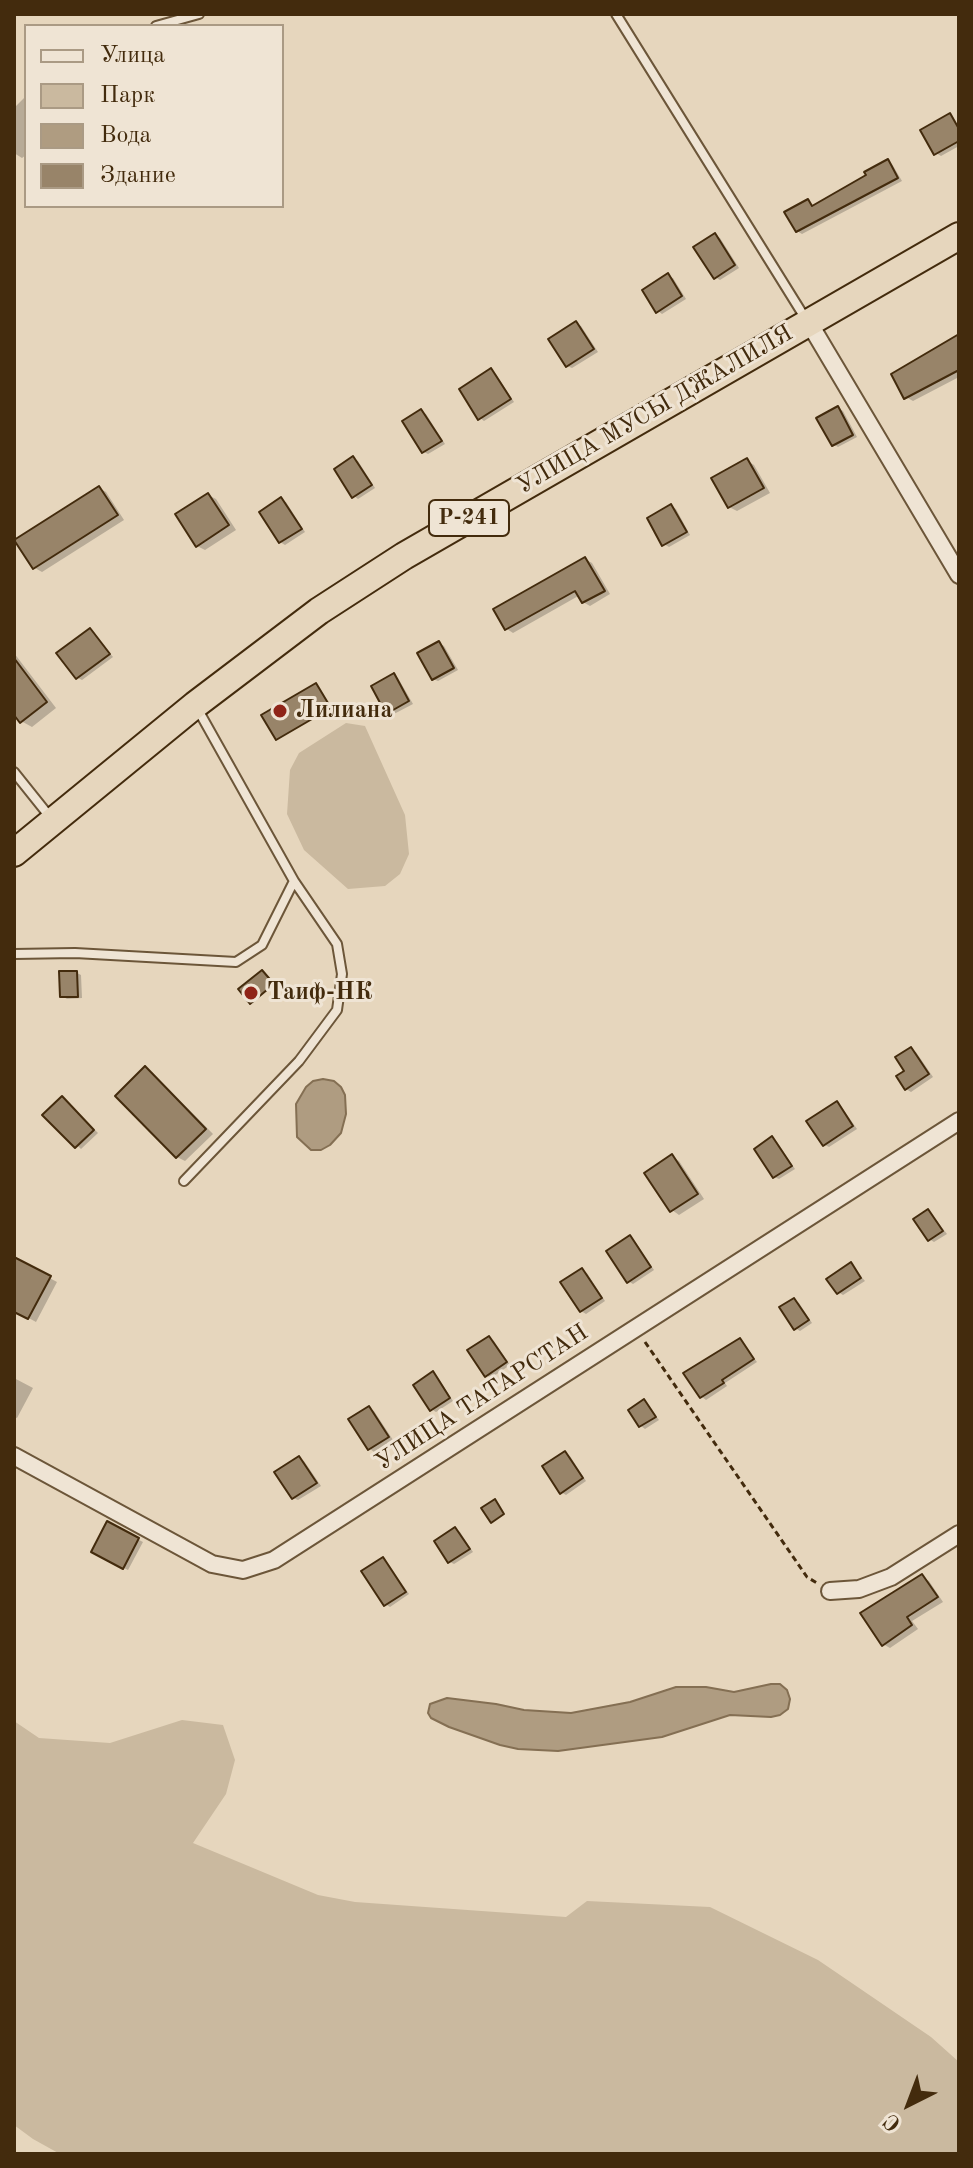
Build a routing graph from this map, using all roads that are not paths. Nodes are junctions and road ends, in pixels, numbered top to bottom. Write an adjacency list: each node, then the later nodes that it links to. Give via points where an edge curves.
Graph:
1 (199, 14): 3 (lane)
2 (616, 14): 5 (lane)
3 (163, 24)
4 (959, 236): 5 (highway, УЛИЦА МУСЫ ДЖАЛИЛЯ / Р-241)
5 (808, 321): 6 (street); 7 (highway, УЛИЦА МУСЫ ДЖАЛИЛЯ / Р-241, via 404,556 319,611)
6 (959, 575)
7 (195, 705): 9 (highway, УЛИЦА МУСЫ ДЖАЛИЛЯ / Р-241); 11 (lane)
8 (14, 772): 9 (lane)
9 (53, 821): 10 (highway, УЛИЦА МУСЫ ДЖАЛИЛЯ / Р-241)
10 (14, 853)
11 (294, 881): 12 (lane, via 262,945 236,962); 14 (lane, via 337,944 342,974 337,1010 299,1061)
12 (14, 954)
13 (959, 1121): 15 (street, УЛИЦА ТАТАРСТАН, via 274,1560 243,1570 212,1564)
14 (184, 1181)
15 (14, 1456)
16 (959, 1534): 17 (street, via 891,1577 859,1589)
17 (830, 1591)

